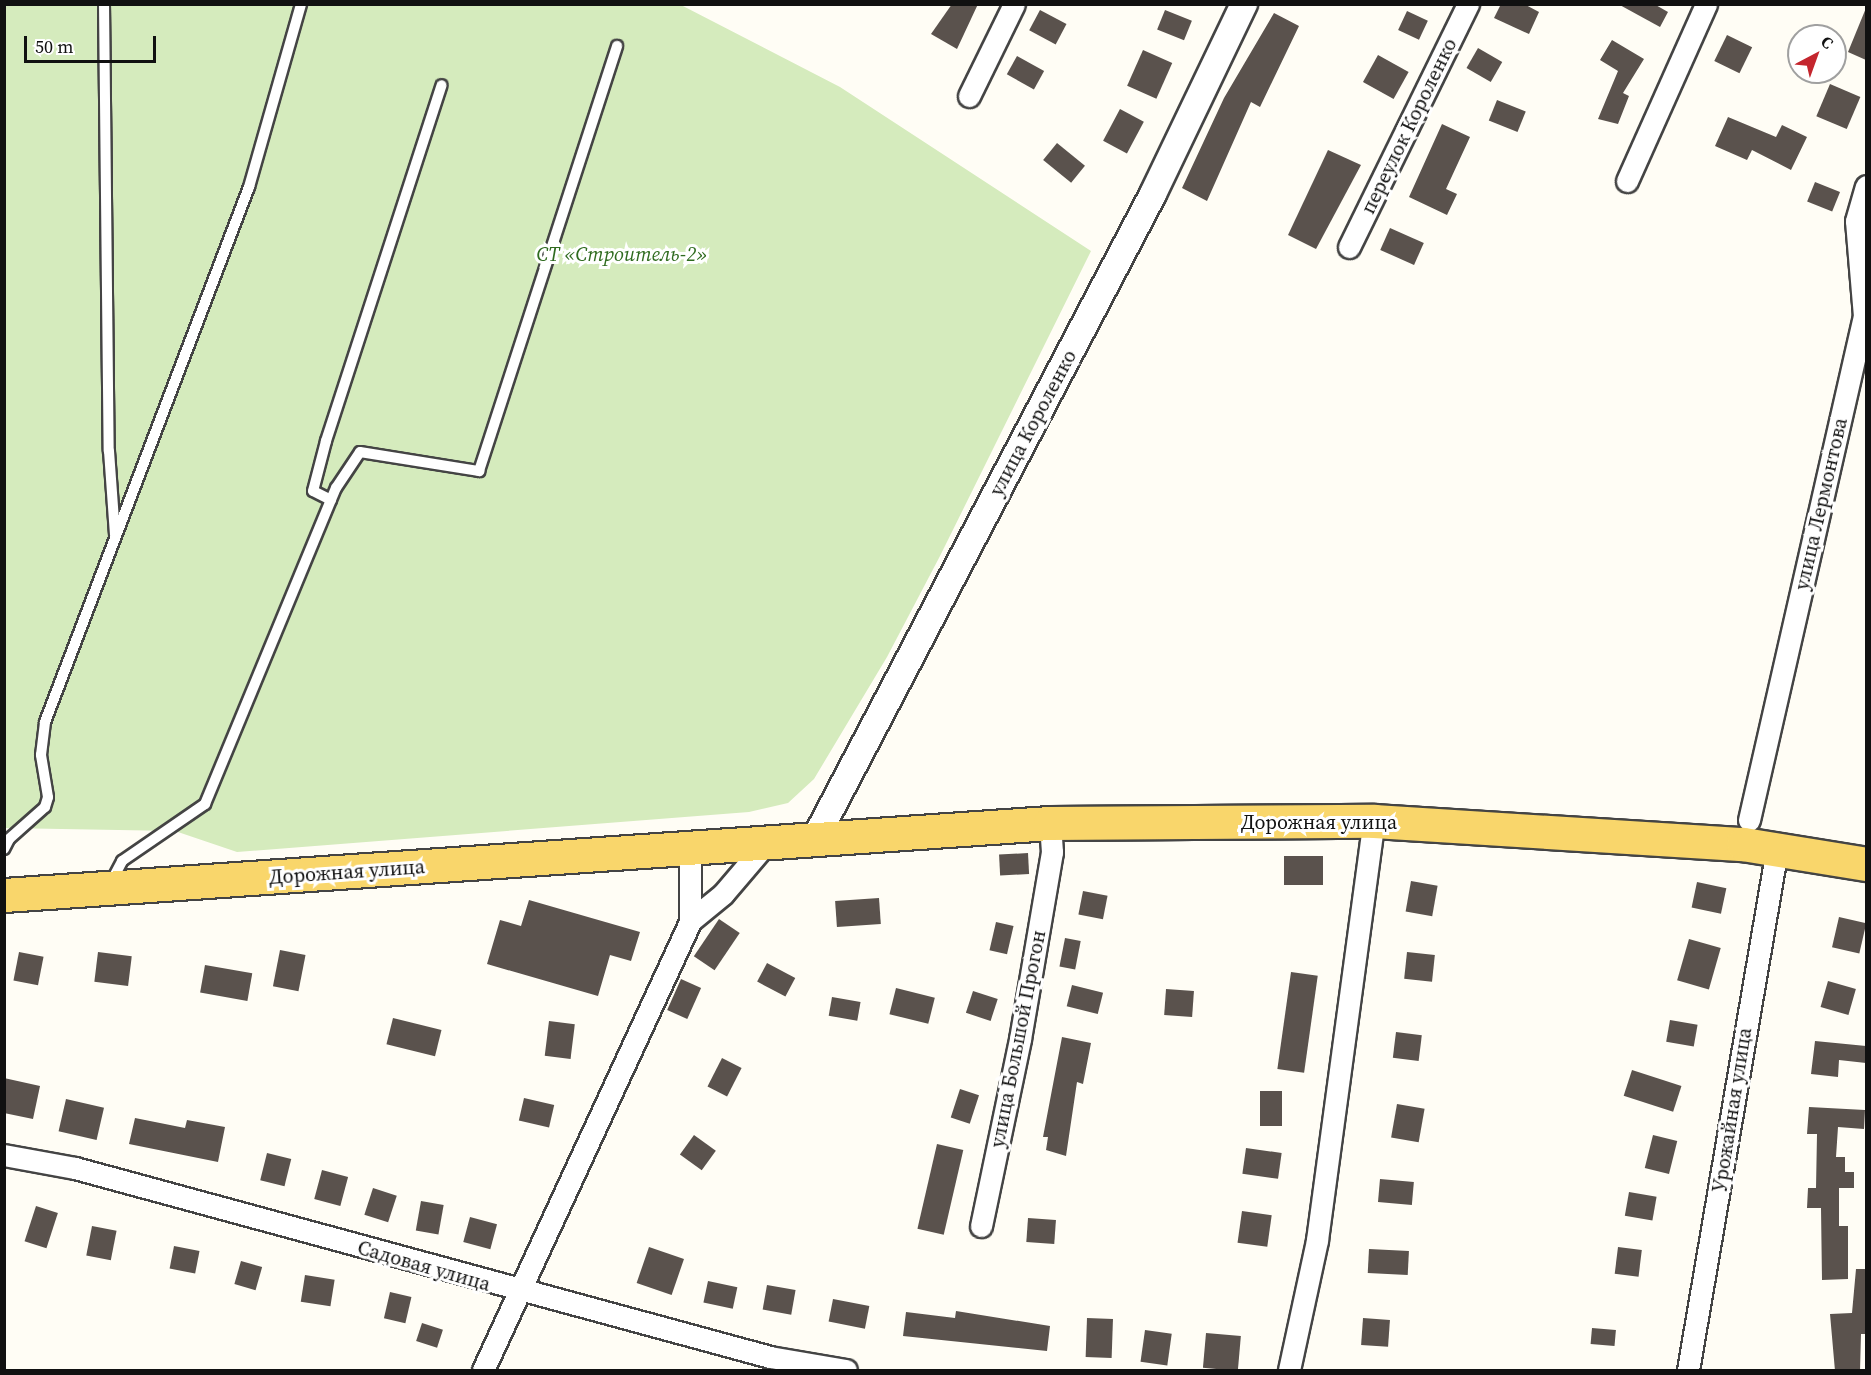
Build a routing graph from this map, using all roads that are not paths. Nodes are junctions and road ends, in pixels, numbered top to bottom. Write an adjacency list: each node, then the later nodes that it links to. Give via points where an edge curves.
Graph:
1 (104, 4): 14 (lane, via 109,452)
2 (301, 4): 14 (lane, via 249,187)
3 (1014, 4): 9 (street)
4 (1244, 4): 17 (street, улица Короленко, via 1153,194)
5 (1468, 4): 12 (street, переулок Короленко)
6 (1706, 4): 10 (street)
7 (617, 46): 13 (lane, via 479,471 360,452)
8 (442, 85): 13 (lane, via 326,441 314,491)
9 (969, 96)
10 (1627, 181)
11 (1866, 186): 15 (street, улица Лермонтова, via 1856,221 1864,316)
12 (1349, 247)
13 (331, 500): 24 (lane, via 205,804 122,861)
14 (115, 538): 21 (lane, via 45,722 41,755 48,798 45,807 9,839)
15 (1749, 820)
16 (1374, 821): 18 (main road, Дорожная улица); 22 (main road, Дорожная улица); 32 (street, via 1317,1240)
17 (816, 837): 18 (main road, Дорожная улица); 19 (main road, Дорожная улица)
18 (1051, 837): 28 (street, улица Большой Прогон)
19 (770, 840): 20 (main road, Дорожная улица); 26 (street, via 723,894)
20 (690, 846): 24 (main road, Дорожная улица); 26 (street)
21 (4, 849)
22 (1777, 849): 23 (main road, Дорожная улица); 33 (street, Урожайная улица)
23 (1866, 864)
24 (108, 888): 25 (main road, Дорожная улица)
25 (4, 895)
26 (690, 921): 29 (street)
27 (4, 1155): 29 (street, Садовая улица, via 75,1168)
28 (981, 1226)
29 (518, 1292): 30 (street); 31 (street, Садовая улица, via 770,1357)
30 (483, 1371)
31 (846, 1371)
32 (1289, 1371)
33 (1688, 1371)

